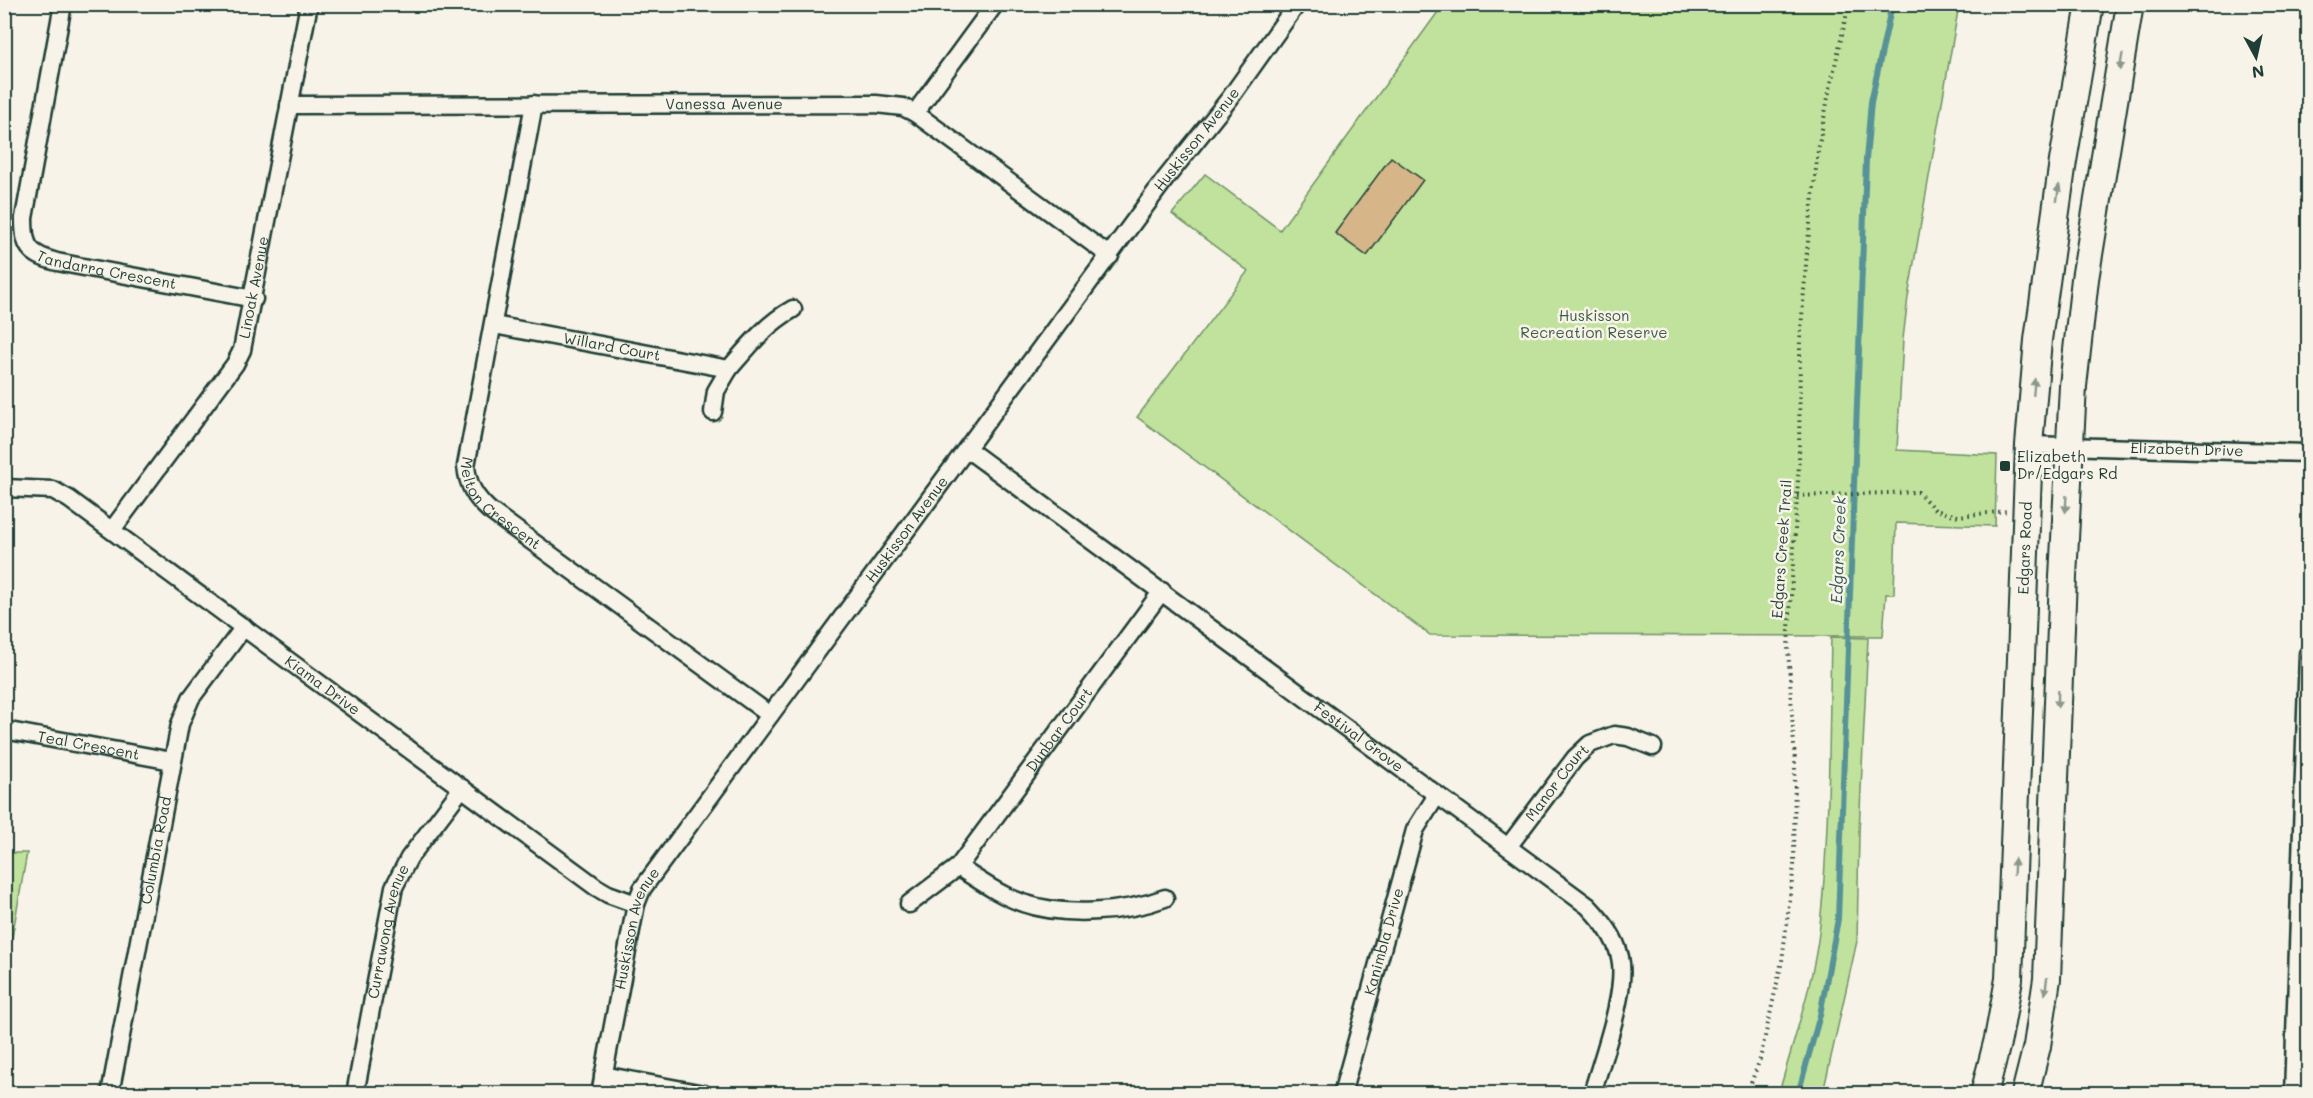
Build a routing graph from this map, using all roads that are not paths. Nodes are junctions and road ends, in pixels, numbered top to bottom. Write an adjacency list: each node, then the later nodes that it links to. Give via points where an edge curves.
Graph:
1 (63, 4): 11 (street, Tandarra Crescent, via 24,218 24,237 29,248 36,255 57,262)
2 (309, 4): 8 (street, Linoak Avenue)
3 (995, 4): 9 (street)
4 (1297, 4): 10 (street, Huskisson Avenue)
5 (2090, 4): 16 (main road, Edgars Road, one-way to 5, via 2051,240)
6 (2130, 4): 17 (main road, one-way to 17, via 2085,279)
7 (534, 104): 8 (street, Vanessa Avenue); 9 (street, Vanessa Avenue, via 876,104 903,107); 13 (street, Melton Crescent)
8 (290, 105): 11 (street, Linoak Avenue)
9 (915, 113): 10 (street, Vanessa Avenue)
10 (1110, 256): 18 (street, Huskisson Avenue)
11 (254, 299): 21 (street, Linoak Avenue, via 247,336 235,364)
12 (793, 309): 14 (street, via 765,328)
13 (494, 325): 14 (street, Willard Court); 26 (street, Melton Crescent, via 466,466 468,481 479,501)
14 (729, 369): 15 (street, via 716,391)
15 (713, 412)
16 (2029, 445): 17 (street, Elizabeth Drive); 37 (main road, Edgars Road, one-way to 16)
17 (2069, 446): 19 (street, Elizabeth Drive); 38 (main road, one-way to 38)
18 (967, 449): 22 (street, Festival Grove); 26 (street, Huskisson Avenue)
19 (2308, 453)
20 (4, 488): 21 (street, Kiama Drive, via 52,490)
21 (112, 530): 23 (street, Kiama Drive)
22 (1162, 591): 31 (street, Festival Grove); 33 (street, Dunbar Court)
23 (243, 627): 29 (street, Columbia Road, via 191,698); 30 (street, Kiama Drive)
24 (2308, 654): 25 (street)
25 (2308, 698): 39 (street)
26 (770, 715): 35 (street, Huskisson Avenue, via 642,889)
27 (4, 730): 29 (street, Teal Crescent)
28 (1653, 747): 32 (street, Manor Court, via 1614,735 1590,744 1575,758)
29 (172, 760): 41 (street, Columbia Road)
30 (462, 788): 35 (street, Kiama Drive, via 596,887); 42 (street, Currawong Avenue, via 409,858 394,887)
31 (1437, 795): 32 (street, Festival Grove); 45 (street, Kanimbla Drive, via 1415,830)
32 (1508, 847): 46 (street, Festival Grove, via 1588,906 1607,927 1620,956 1617,1005)
33 (958, 867): 34 (street, via 1002,894 1040,907 1119,910); 36 (street, Dunbar Court)
34 (1165, 898)
35 (636, 904): 40 (street, Huskisson Avenue)
36 (909, 904)
37 (2011, 926): 38 (main road); 47 (main road, Edgars Road, via 2009,979)
38 (2050, 927): 48 (main road, one-way to 48, via 2042,1014)
39 (2304, 938): 49 (street)
40 (603, 1075): 43 (street, Huskisson Avenue); 44 (street)
41 (110, 1094)
42 (355, 1094)
43 (600, 1094)
44 (704, 1094)
45 (1342, 1094)
46 (1592, 1094)
47 (1984, 1094)
48 (2025, 1094)
49 (2293, 1094)

